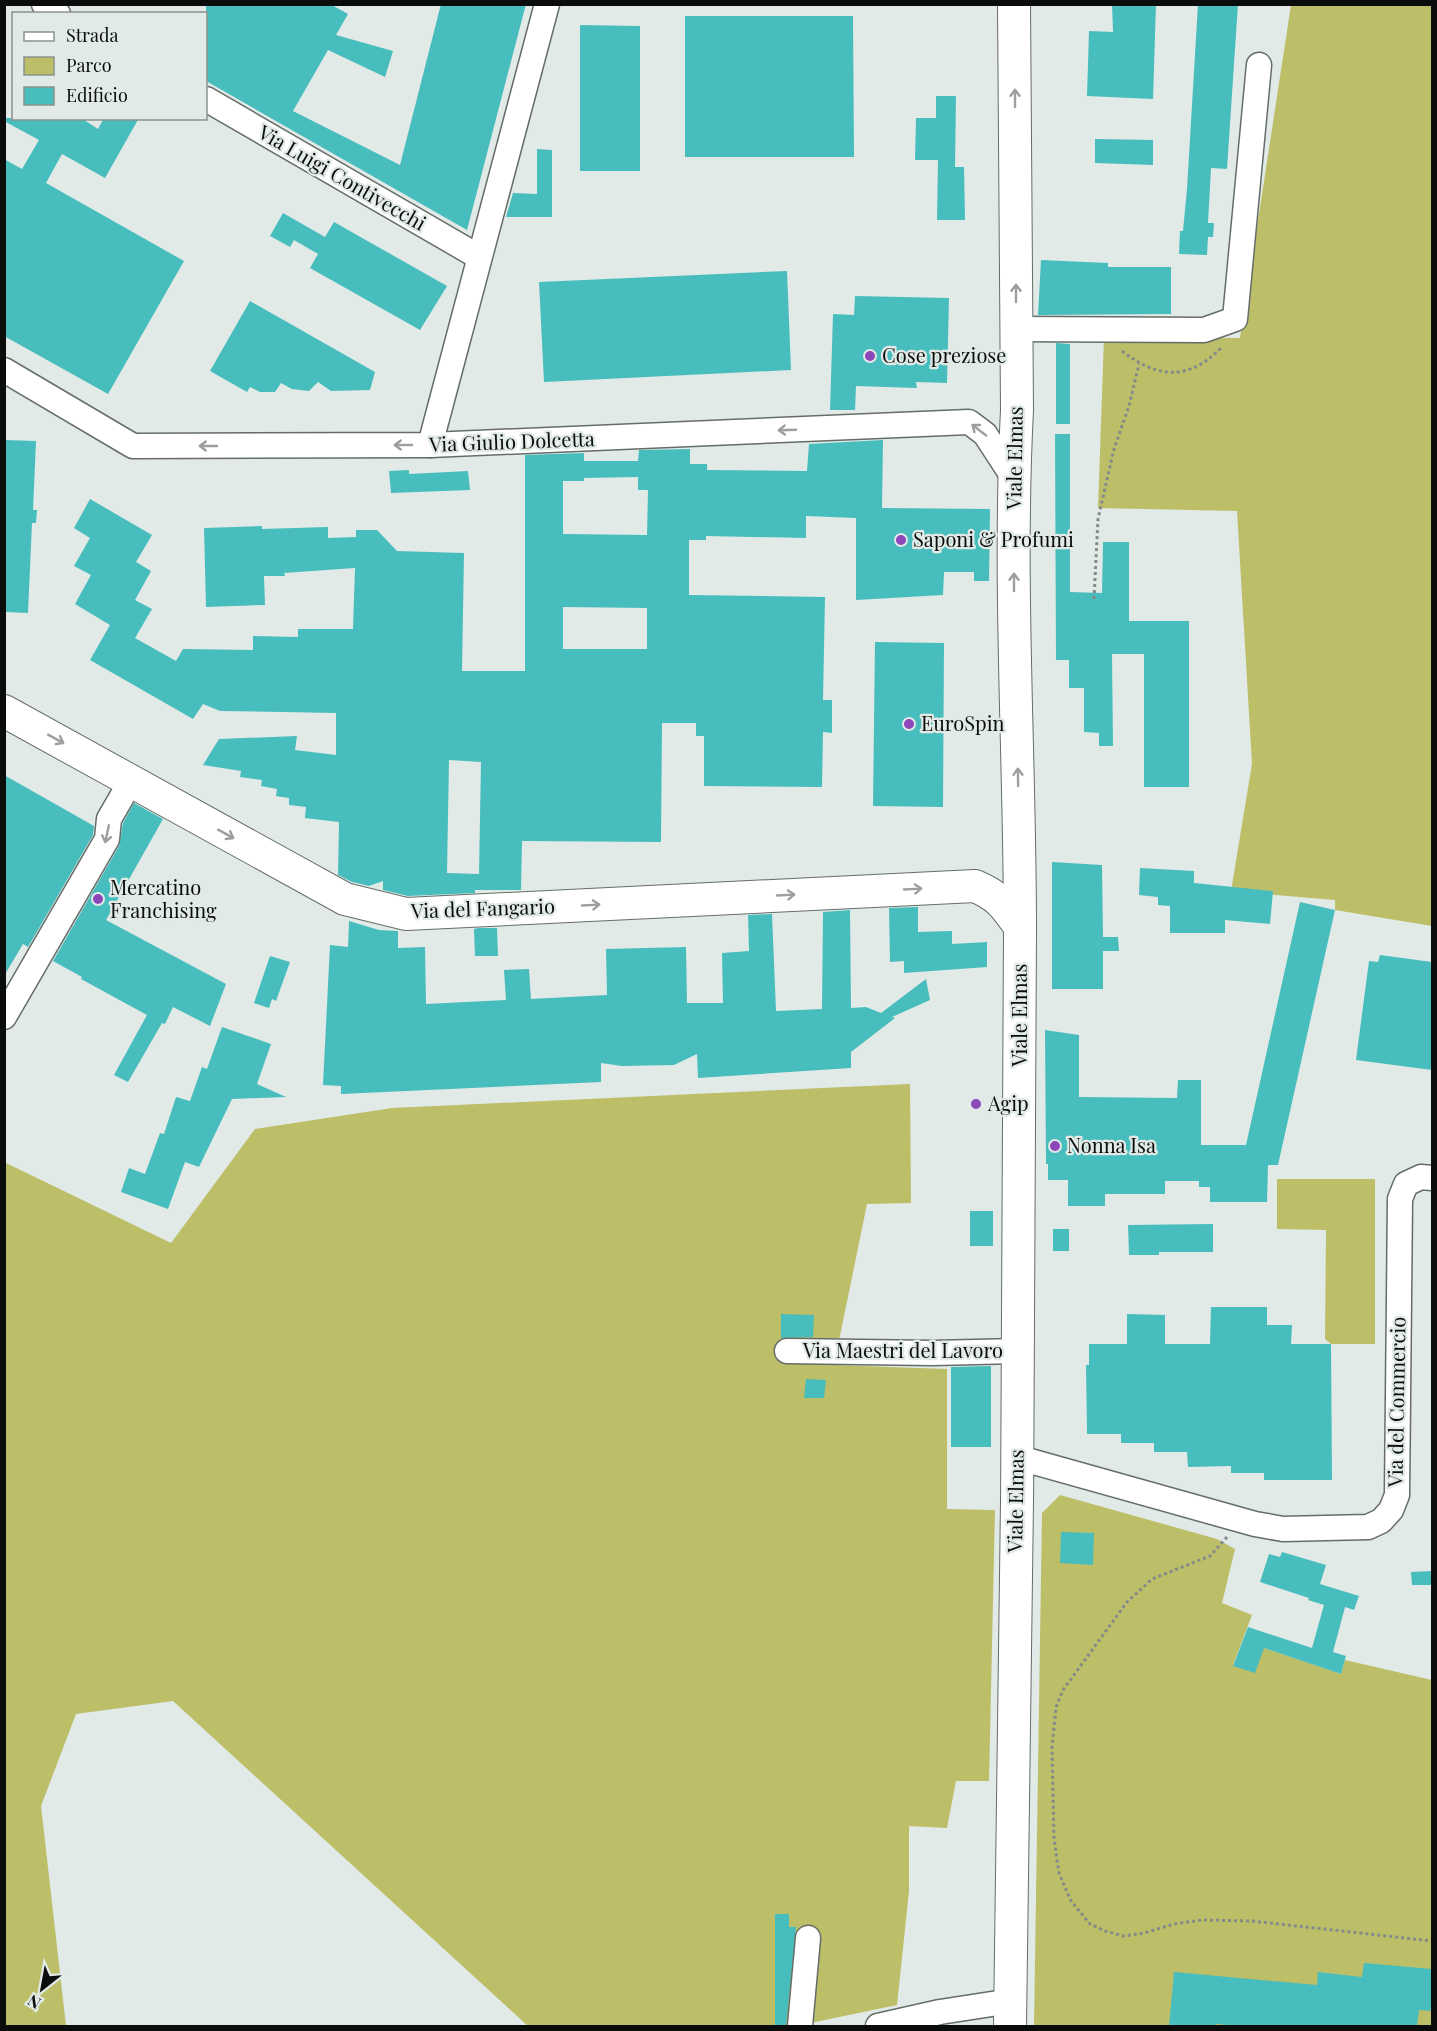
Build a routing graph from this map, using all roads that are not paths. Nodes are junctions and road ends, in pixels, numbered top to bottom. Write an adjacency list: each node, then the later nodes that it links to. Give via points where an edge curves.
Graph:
1 (547, 4): 5 (street)
2 (1014, 4): 6 (main road, Viale Elmas, one-way to 2)
3 (1259, 65): 6 (street, via 1235,319 1204,330)
4 (207, 100): 5 (street, Via Luigi Contivecchi)
5 (479, 257): 8 (street)
6 (1016, 329): 9 (main road, Viale Elmas)
7 (4, 370): 8 (street, Via Giulio Dolcetta, one-way to 7, via 133,446)
8 (430, 445): 9 (street, Via Giulio Dolcetta, one-way to 8, via 985,434 969,422)
9 (1013, 477): 12 (main road, Viale Elmas, one-way to 9)
10 (4, 711): 11 (main road, Via del Fangario, one-way to 11)
11 (131, 781): 13 (main road, Via del Fangario, one-way to 13, via 345,899 406,914); 15 (street, one-way to 15, via 109,819 107,839)
12 (1019, 836): 13 (main road, via 1009,858 994,876); 14 (main road, Viale Elmas)
13 (975, 886): 14 (main road, via 992,893)
14 (1020, 927): 18 (main road, Viale Elmas)
15 (4, 1017)
16 (1432, 1178): 19 (street, Via del Commercio, via 1421,1177 1406,1184 1400,1199 1397,1495 1381,1521 1368,1527 1283,1529)
17 (787, 1351): 18 (street, Via Maestri del Lavoro)
18 (1018, 1351): 19 (main road, Viale Elmas)
19 (1016, 1457): 21 (main road, Viale Elmas)
20 (808, 1938): 22 (street)
21 (1010, 2014): 23 (street, via 939,2012)
22 (800, 2026)
23 (878, 2026)

